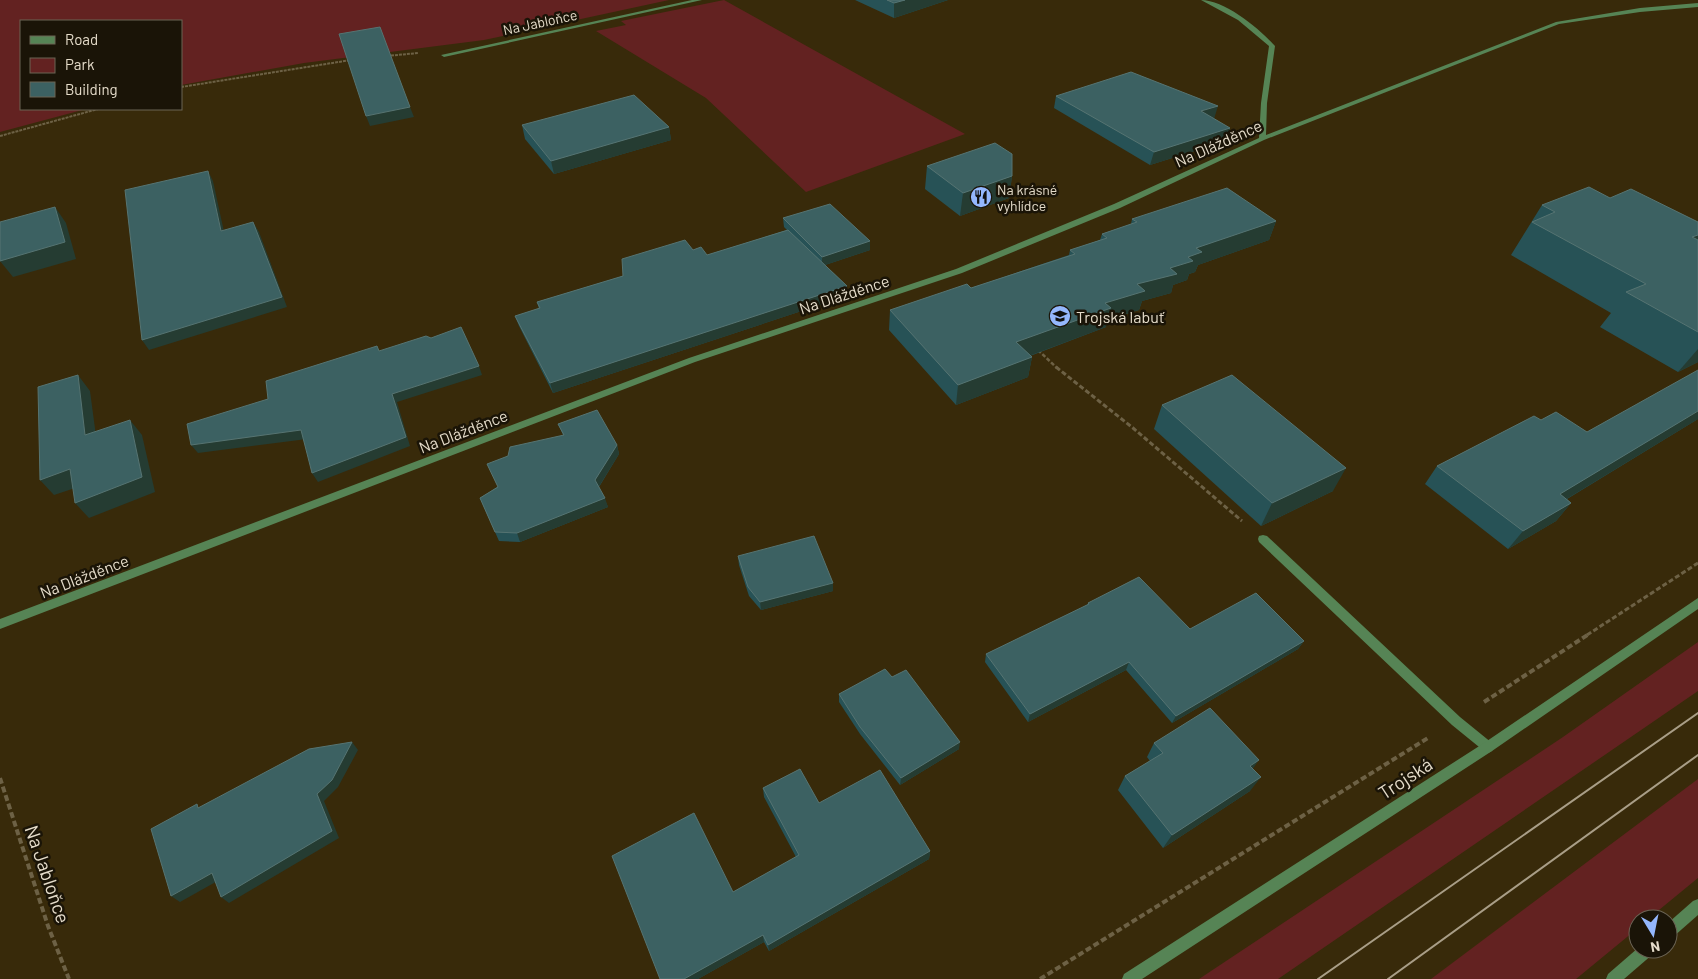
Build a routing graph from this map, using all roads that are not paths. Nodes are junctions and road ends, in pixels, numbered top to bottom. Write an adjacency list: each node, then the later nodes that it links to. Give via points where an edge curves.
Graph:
1 (699, 0): 6 (street, Na Jabloňce)
2 (1204, 0): 5 (street)
3 (1230, 0): 5 (street)
4 (1698, 5): 7 (street, Na Dlážděnce, via 1558,23)
5 (1225, 8): 7 (street, via 1272,46)
6 (444, 55)
7 (1262, 139): 10 (street, Na Dlážděnce, via 1117,206 959,272 692,360)
8 (1264, 539): 11 (street, via 1456,721)
9 (1698, 603): 11 (street, Trojská)
10 (0, 624)
11 (1488, 747): 15 (street, Trojská)
12 (1698, 906): 13 (street)
13 (1678, 923)
14 (1636, 959): 16 (street)
15 (1129, 979)
16 (1613, 979)

